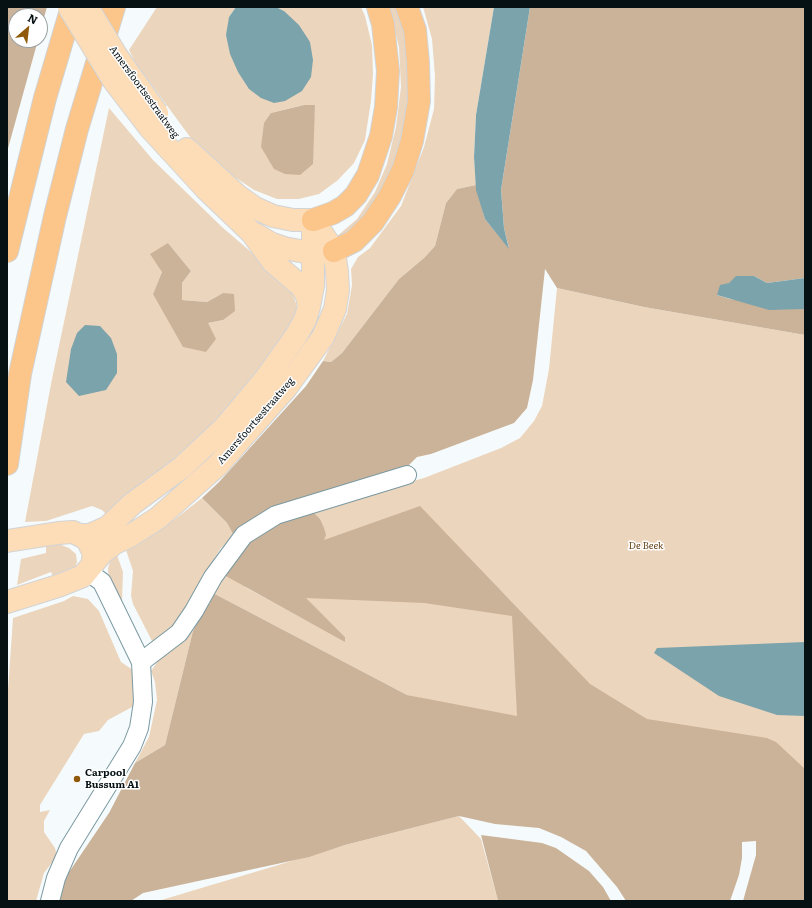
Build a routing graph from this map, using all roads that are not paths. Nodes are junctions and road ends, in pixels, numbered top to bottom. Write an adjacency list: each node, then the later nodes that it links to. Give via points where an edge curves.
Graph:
1 (71, 7): 7 (main road, Amersfoortsestraatweg, bridge, via 94,51 114,81); 10 (highway, via 45,98)
2 (87, 7): 7 (main road, Amersfoortsestraatweg, bridge)
3 (129, 7): 6 (highway)
4 (378, 7): 8 (highway, via 383,24 388,71 386,107 377,149 368,175 356,195 333,213)
5 (407, 7): 11 (highway, via 415,30 419,101 412,141 403,170 390,196 372,222 354,241)
6 (111, 16): 13 (highway, via 77,129 55,216 20,374)
7 (153, 120): 8 (main road, Amersfoortsestraatweg, via 238,196 255,208 273,216); 9 (main road, Amersfoortsestraatweg, via 206,189)
8 (313, 220): 11 (main road, Amersfoortsestraatweg)
9 (252, 233): 11 (main road, Amersfoortsestraatweg, via 272,244 295,251); 12 (main road, Amersfoortsestraatweg, via 273,262 302,287)
10 (7, 251)
11 (323, 252): 12 (main road, Amersfoortsestraatweg); 17 (main road, Amersfoortsestraatweg, via 338,290 335,309 323,337 286,388 213,471 158,518 103,552)
12 (309, 307): 15 (main road, Amersfoortsestraatweg, via 305,320 286,350 224,428 181,468 132,504 108,528 90,535)
13 (7, 464)
14 (407, 475): 19 (street, via 276,515 244,535 212,577 179,633)
15 (80, 535): 16 (main road, Amersfoortsestraatweg, via 73,532); 17 (main road, via 87,539 93,548)
16 (7, 541)
17 (90, 568): 18 (main road, Amersfoortsestraatweg, via 78,579); 19 (street, via 102,582)
18 (7, 602)
19 (141, 662): 20 (street, via 143,702 139,728 132,746 69,848 56,878)
20 (50, 901)

